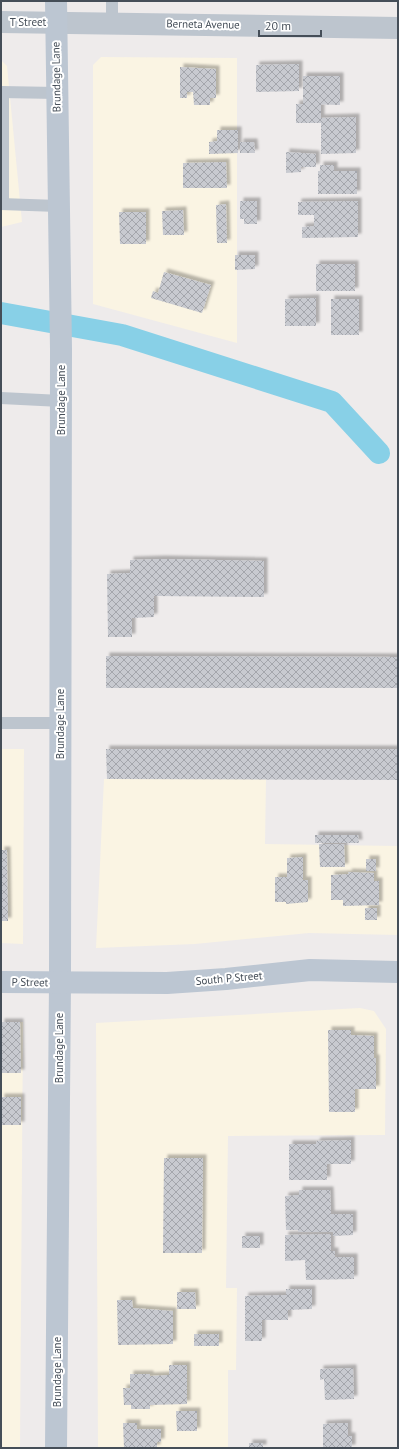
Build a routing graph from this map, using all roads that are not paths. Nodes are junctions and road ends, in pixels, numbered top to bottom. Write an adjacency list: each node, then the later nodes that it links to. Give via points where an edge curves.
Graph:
1 (112, 1): 4 (lane)
2 (56, 11): 3 (street, T Street); 4 (street, Berneta Avenue); 7 (main road, Brundage Lane)
3 (1, 22)
4 (112, 23): 5 (street, Berneta Avenue)
5 (398, 28)
6 (2, 92): 7 (lane); 8 (lane)
7 (57, 93): 9 (main road, Brundage Lane)
8 (2, 204): 9 (lane)
9 (58, 206): 11 (main road, Brundage Lane)
10 (1, 398): 11 (lane)
11 (61, 401): 13 (main road, Brundage Lane)
12 (1, 723): 13 (lane)
13 (60, 723): 16 (main road, Brundage Lane)
14 (398, 972): 16 (main road, South P Street, via 310,970 167,983)
15 (1, 982): 16 (main road, P Street)
16 (60, 982): 17 (main road, Brundage Lane)
17 (56, 1448)

